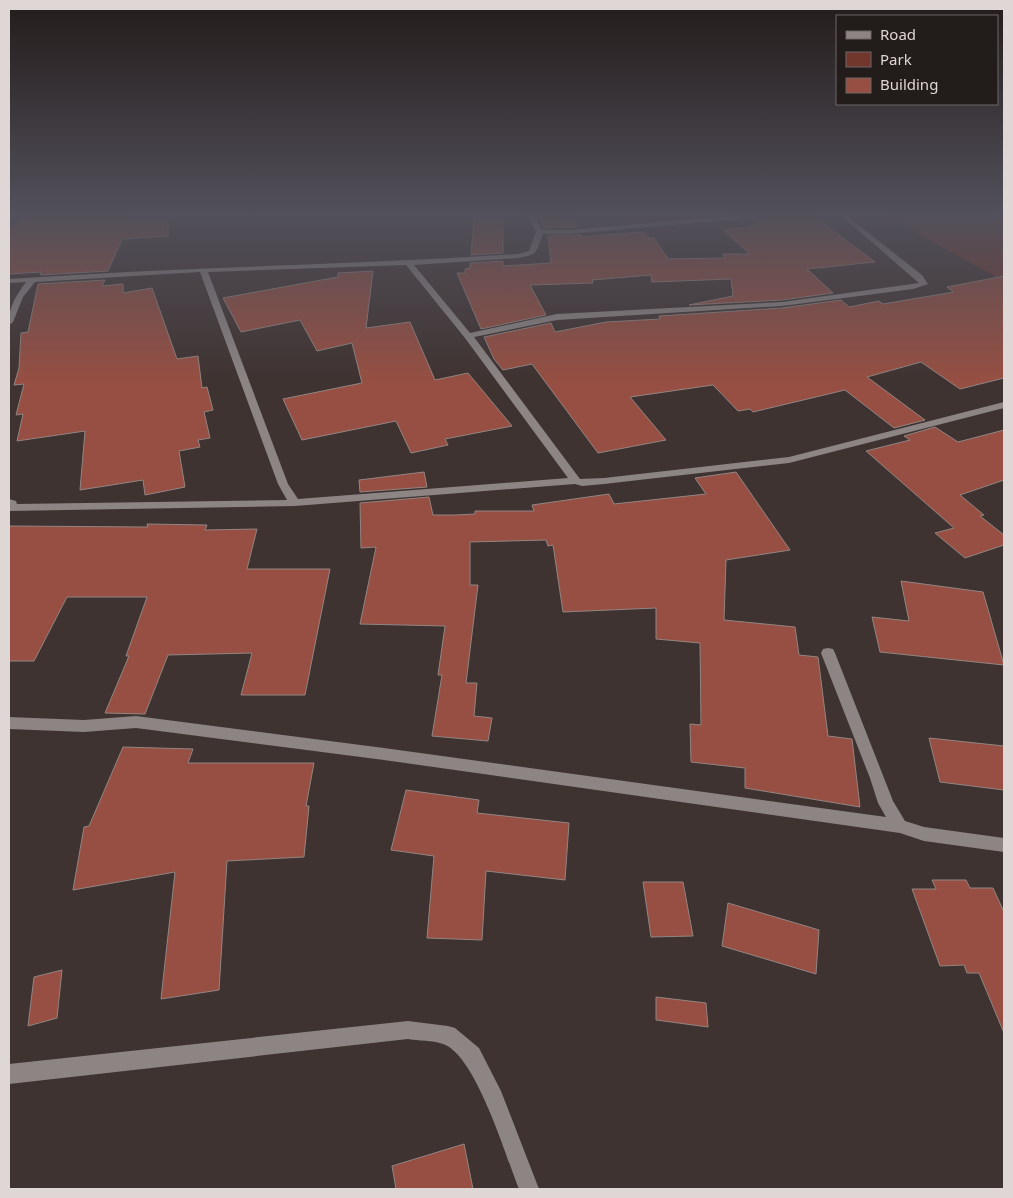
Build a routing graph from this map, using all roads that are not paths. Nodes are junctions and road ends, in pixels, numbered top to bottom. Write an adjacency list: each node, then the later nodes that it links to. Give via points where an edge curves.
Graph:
1 (235, 269): 4 (street)
2 (413, 269): 8 (street)
3 (909, 269): 8 (street, via 924,284 782,304 556,318)
4 (203, 270): 5 (street); 12 (street, via 282,484)
5 (32, 280): 6 (street); 7 (street)
6 (9, 281)
7 (9, 322)
8 (468, 336): 10 (street)
9 (1004, 405): 10 (street, via 789,460 604,481)
10 (576, 481): 12 (street)
11 (9, 502): 12 (street, via 12,503 11,508)
12 (295, 503)
13 (828, 653): 15 (street, via 886,803)
14 (9, 723): 15 (street, via 84,726 136,722)
15 (900, 826): 16 (street, via 924,834)
16 (1004, 845)
17 (9, 1074): 18 (street, via 408,1030 448,1035 472,1055 494,1098)
18 (529, 1189)

